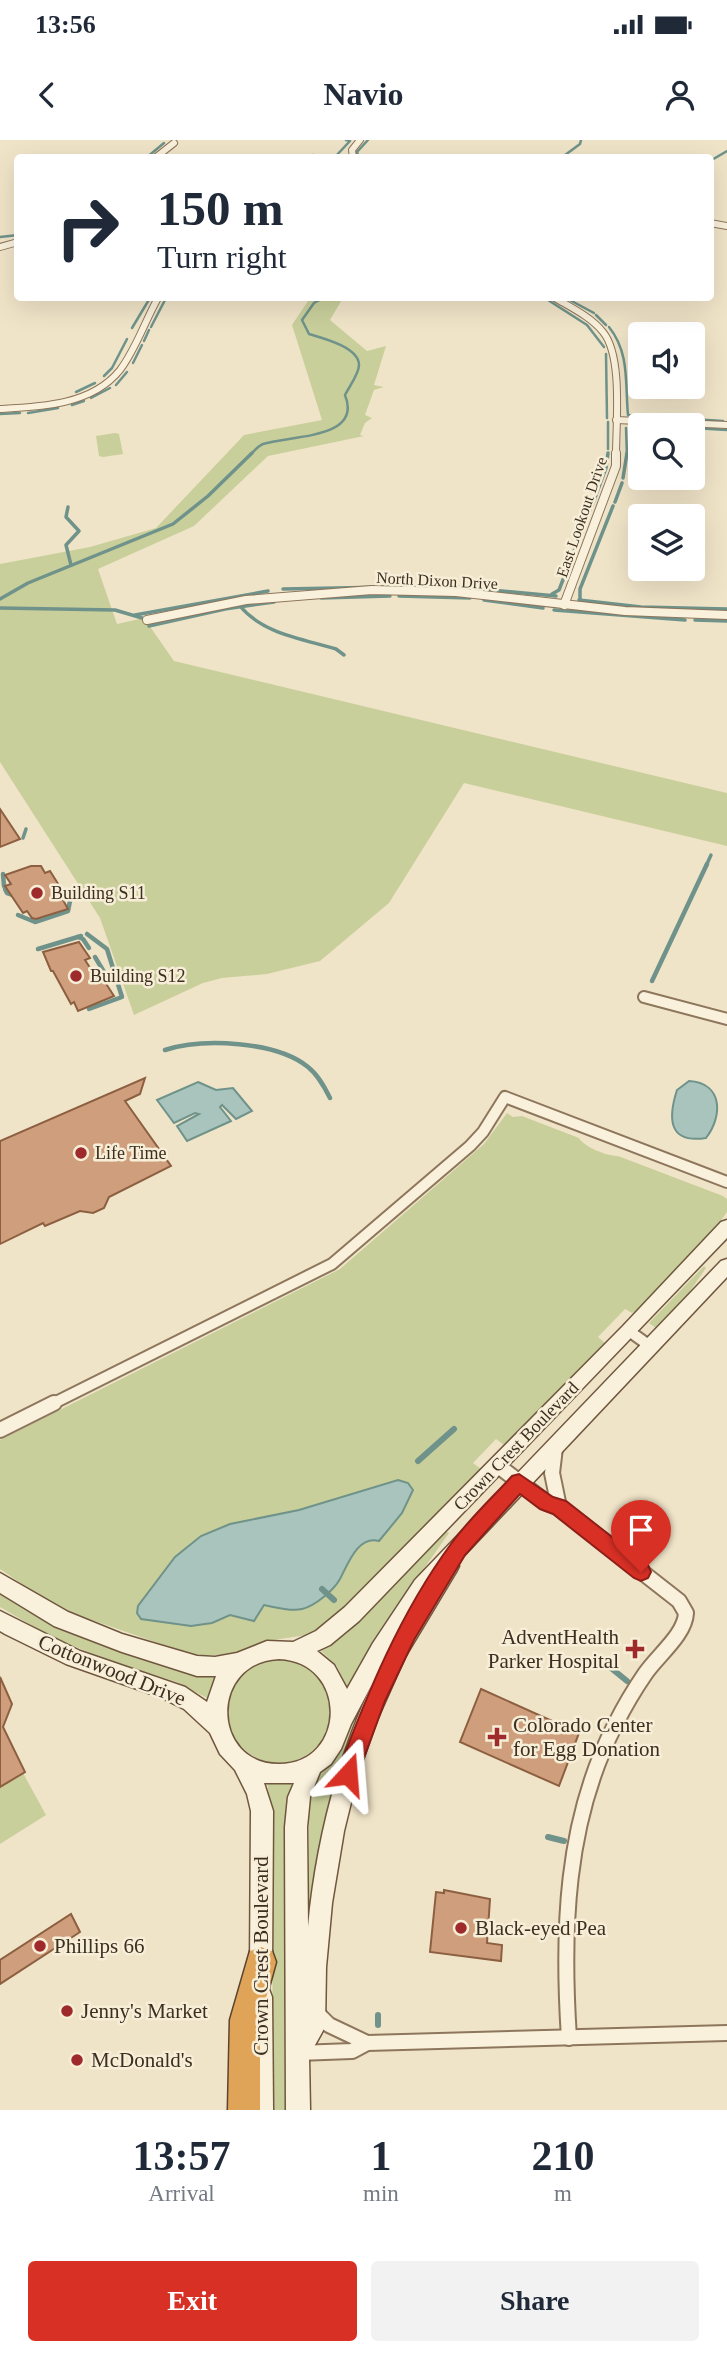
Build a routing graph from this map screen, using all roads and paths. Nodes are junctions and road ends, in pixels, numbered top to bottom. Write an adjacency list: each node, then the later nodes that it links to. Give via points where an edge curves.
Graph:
1 (174, 143): 2 (street)
2 (160, 154)
3 (156, 301): 5 (street, via 125,361 108,382 60,403)
4 (560, 301): 6 (street, East Lookout Drive, via 586,316 608,338 614,359)
5 (0, 410)
6 (616, 419): 7 (street); 8 (street, East Lookout Drive, via 615,470)
7 (727, 425)
8 (564, 605): 9 (street, North Dixon Drive); 10 (street, North Dixon Drive, via 445,592 349,591 246,600)
9 (727, 615)
10 (147, 620)
11 (644, 997): 12 (street)
12 (727, 1019)
13 (727, 1182): 18 (street, via 505,1097 470,1146 337,1260)
14 (727, 1227): 16 (main road, Crown Crest Boulevard)
15 (727, 1266): 17 (main road, Crown Crest Boulevard)
16 (629, 1331): 17 (street); 20 (main road, Crown Crest Boulevard)
17 (650, 1346): 19 (main road, Crown Crest Boulevard)
18 (0, 1430)
19 (555, 1445): 21 (main road, Crown Crest Boulevard); 22 (street, via 552,1473)
20 (497, 1465): 21 (street); 26 (main road, Crown Crest Boulevard, via 338,1627)
21 (519, 1482): 22 (street); 23 (main road, Crown Crest Boulevard)
22 (559, 1507): 35 (street, via 679,1601 687,1618 627,1703 588,1794 566,1904)
23 (458, 1549): 28 (main road, Crown Crest Boulevard, via 411,1601); 33 (main road, Crown Crest Boulevard, via 398,1650 349,1768 322,1892)
24 (0, 1582): 27 (main road, Cottonwood Drive, via 61,1619 173,1660 215,1667)
25 (0, 1620): 29 (main road, Cottonwood Drive, via 70,1657 181,1695)
26 (293, 1651): 27 (main road, via 272,1650); 28 (main road, via 316,1659 331,1675 341,1696)
27 (243, 1662): 29 (main road, via 220,1690)
28 (341, 1721): 30 (main road, via 330,1745)
29 (218, 1727): 31 (main road)
30 (314, 1762): 31 (main road, via 282,1776); 37 (main road, Crown Crest Boulevard, via 299,1797 296,1827)
31 (243, 1764): 32 (main road, Crown Crest Boulevard, via 262,1811)
32 (261, 1962): 38 (highway, via 245,2020); 39 (main road, Crown Crest Boulevard)
33 (314, 2008): 36 (street, via 329,2025); 37 (main road, Crown Crest Boulevard, via 314,2027)
34 (727, 2033): 35 (street)
35 (569, 2038): 36 (street)
36 (367, 2043): 37 (street, via 352,2051)
37 (298, 2053): 40 (main road, Crown Crest Boulevard)
38 (244, 2110)
39 (261, 2110)
40 (298, 2110)

